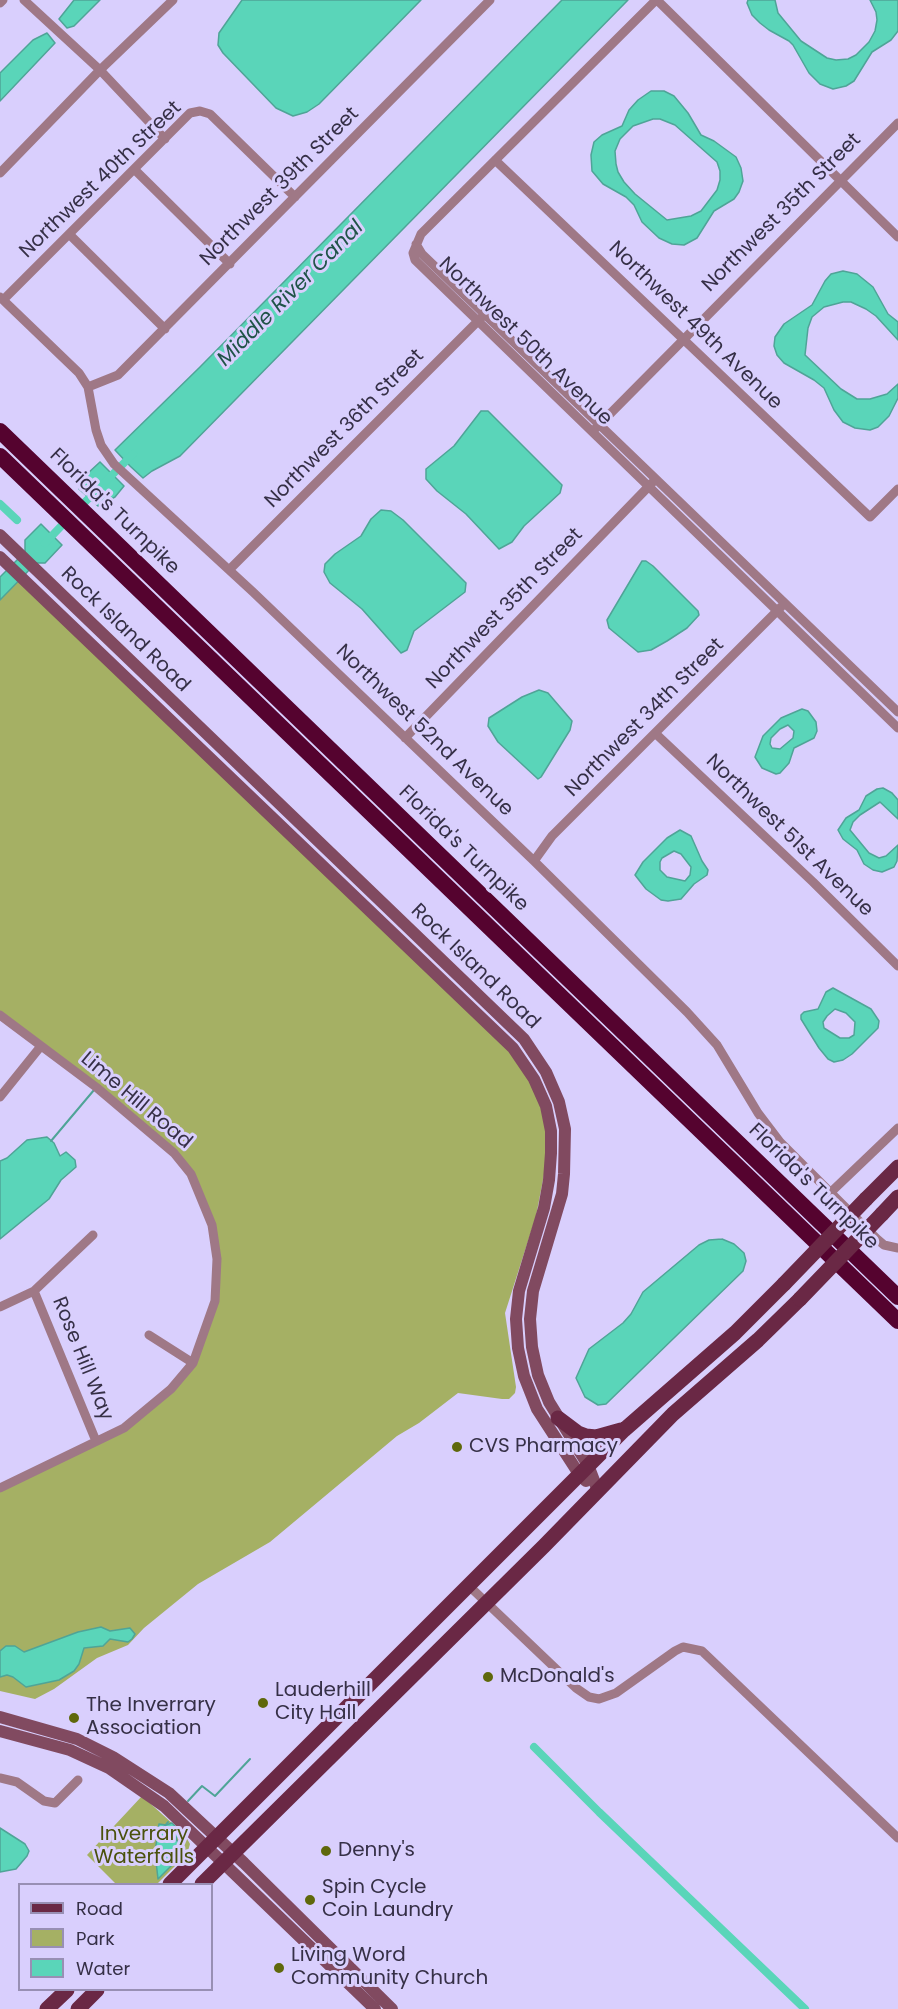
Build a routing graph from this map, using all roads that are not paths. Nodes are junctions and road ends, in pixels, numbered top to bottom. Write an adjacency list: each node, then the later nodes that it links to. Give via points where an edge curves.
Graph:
1 (24, 0): 5 (street)
2 (173, 0): 5 (street)
3 (490, 0): 12 (street, Northwest 39th Street)
4 (656, 0): 8 (street); 11 (street)
5 (100, 70): 7 (street); 10 (street)
6 (898, 123): 11 (street, Northwest 35th Street)
7 (165, 139): 9 (street, Northwest 40th Street); 12 (street, Northwest 40th Street, via 190,113 210,114)
8 (495, 160): 17 (street, Northwest 50th Avenue, via 421,234 416,244); 19 (street, Northwest 49th Avenue)
9 (135, 170): 13 (street, Northwest 40th Street); 15 (street)
10 (0, 173)
11 (841, 180): 14 (street); 19 (street, Northwest 35th Street)
12 (295, 197): 15 (street, Northwest 39th Street)
13 (69, 234): 16 (street, Northwest 40th Street); 18 (street)
14 (898, 237)
15 (230, 264): 18 (street, Northwest 39th Street)
16 (2, 299): 20 (street, Northwest 52nd Avenue, via 79,373)
17 (481, 318): 21 (street, Northwest 50th Avenue); 23 (street, Northwest 50th Avenue); 30 (street, Northwest 36th Street)
18 (165, 330): 20 (street, Northwest 39th Street, via 118,375)
19 (682, 339): 21 (street, Northwest 35th Street); 27 (street, Northwest 49th Avenue, via 870,517)
20 (88, 387): 30 (street, Northwest 52nd Avenue, via 96,430 107,456)
21 (599, 425): 23 (street, Northwest 35th Street); 25 (street, Northwest 50th Avenue)
22 (0, 431): 51 (highway, Florida's Turnpike)
23 (592, 432): 26 (street, Northwest 50th Avenue)
24 (0, 456): 53 (highway, Florida's Turnpike)
25 (656, 480): 26 (street, Northwest 35th Street); 31 (street, Northwest 50th Avenue)
26 (648, 487): 31 (street, Northwest 50th Avenue); 38 (street, Northwest 35th Street)
27 (898, 489)
28 (0, 535): 56 (main road, Rock Island Road, via 524,1039 546,1072 565,1129 564,1174 562,1194 533,1291 530,1319 538,1375)
29 (4, 561): 59 (main road, Rock Island Road, via 513,1048 534,1079 546,1106 551,1153 543,1208 519,1291 518,1348 537,1409)
30 (230, 569): 38 (street, Northwest 52nd Avenue)
31 (781, 608): 32 (street, Northwest 50th Avenue); 33 (street, Northwest 50th Avenue); 37 (street, Northwest 34th Street)
32 (841, 658): 33 (street); 34 (street, Northwest 50th Avenue)
33 (834, 666): 35 (street, Northwest 50th Avenue)
34 (897, 712): 35 (street)
35 (889, 719): 36 (street, Northwest 50th Avenue)
36 (898, 728)
37 (655, 733): 39 (street, Northwest 34th Street, via 552,836); 40 (street, Northwest 51st Avenue)
38 (405, 738): 39 (street, Northwest 52nd Avenue)
39 (534, 861): 46 (street, Northwest 52nd Avenue, via 717,1045 780,1143)
40 (898, 966)
41 (0, 1015): 42 (street, Lime Hill Road)
42 (40, 1046): 43 (street); 55 (street, Lime Hill Road, via 128,1113 174,1153 191,1174 212,1225 217,1259 215,1301)
43 (0, 1097)
44 (898, 1128): 46 (street)
45 (898, 1167): 57 (main road, bridge, via 728,1339)
46 (830, 1193): 49 (street, Northwest 52nd Avenue, via 884,1245)
47 (898, 1197): 61 (main road, bridge, via 800,1299 673,1414)
48 (93, 1235): 50 (street)
49 (898, 1248)
50 (34, 1291): 52 (street); 58 (street, Rose Hill Way)
51 (898, 1297)
52 (0, 1307)
53 (898, 1321)
54 (149, 1335): 55 (street)
55 (194, 1363): 58 (street, Lime Hill Road, via 171,1389 124,1428)
56 (558, 1418): 57 (main road, via 586,1436); 59 (main road, Rock Island Road)
57 (624, 1430): 59 (main road)
58 (96, 1441): 60 (street, Lime Hill Road)
59 (583, 1470): 61 (main road, Rock Island Road); 62 (main road)
60 (0, 1488)
61 (598, 1491): 63 (main road)
62 (468, 1585): 63 (street); 71 (main road)
63 (487, 1602): 70 (street, via 589,1697 599,1699 615,1693 683,1647 702,1651); 72 (main road)
64 (0, 1717): 66 (main road)
65 (0, 1731): 67 (main road)
66 (92, 1747): 67 (main road, via 87,1751); 71 (main road, via 169,1793)
67 (70, 1750): 71 (main road, via 109,1768)
68 (0, 1778): 69 (street, via 17,1782 44,1801 55,1803)
69 (78, 1780)
70 (898, 1838)
71 (213, 1842): 72 (main road); 73 (main road)
72 (229, 1858): 74 (main road); 79 (main road); 80 (main road)
73 (172, 1883)
74 (203, 1883)
75 (65, 1991): 77 (main road)
76 (95, 1991): 78 (main road)
77 (47, 2009)
78 (78, 2009)
79 (375, 2009)
80 (392, 2009)

